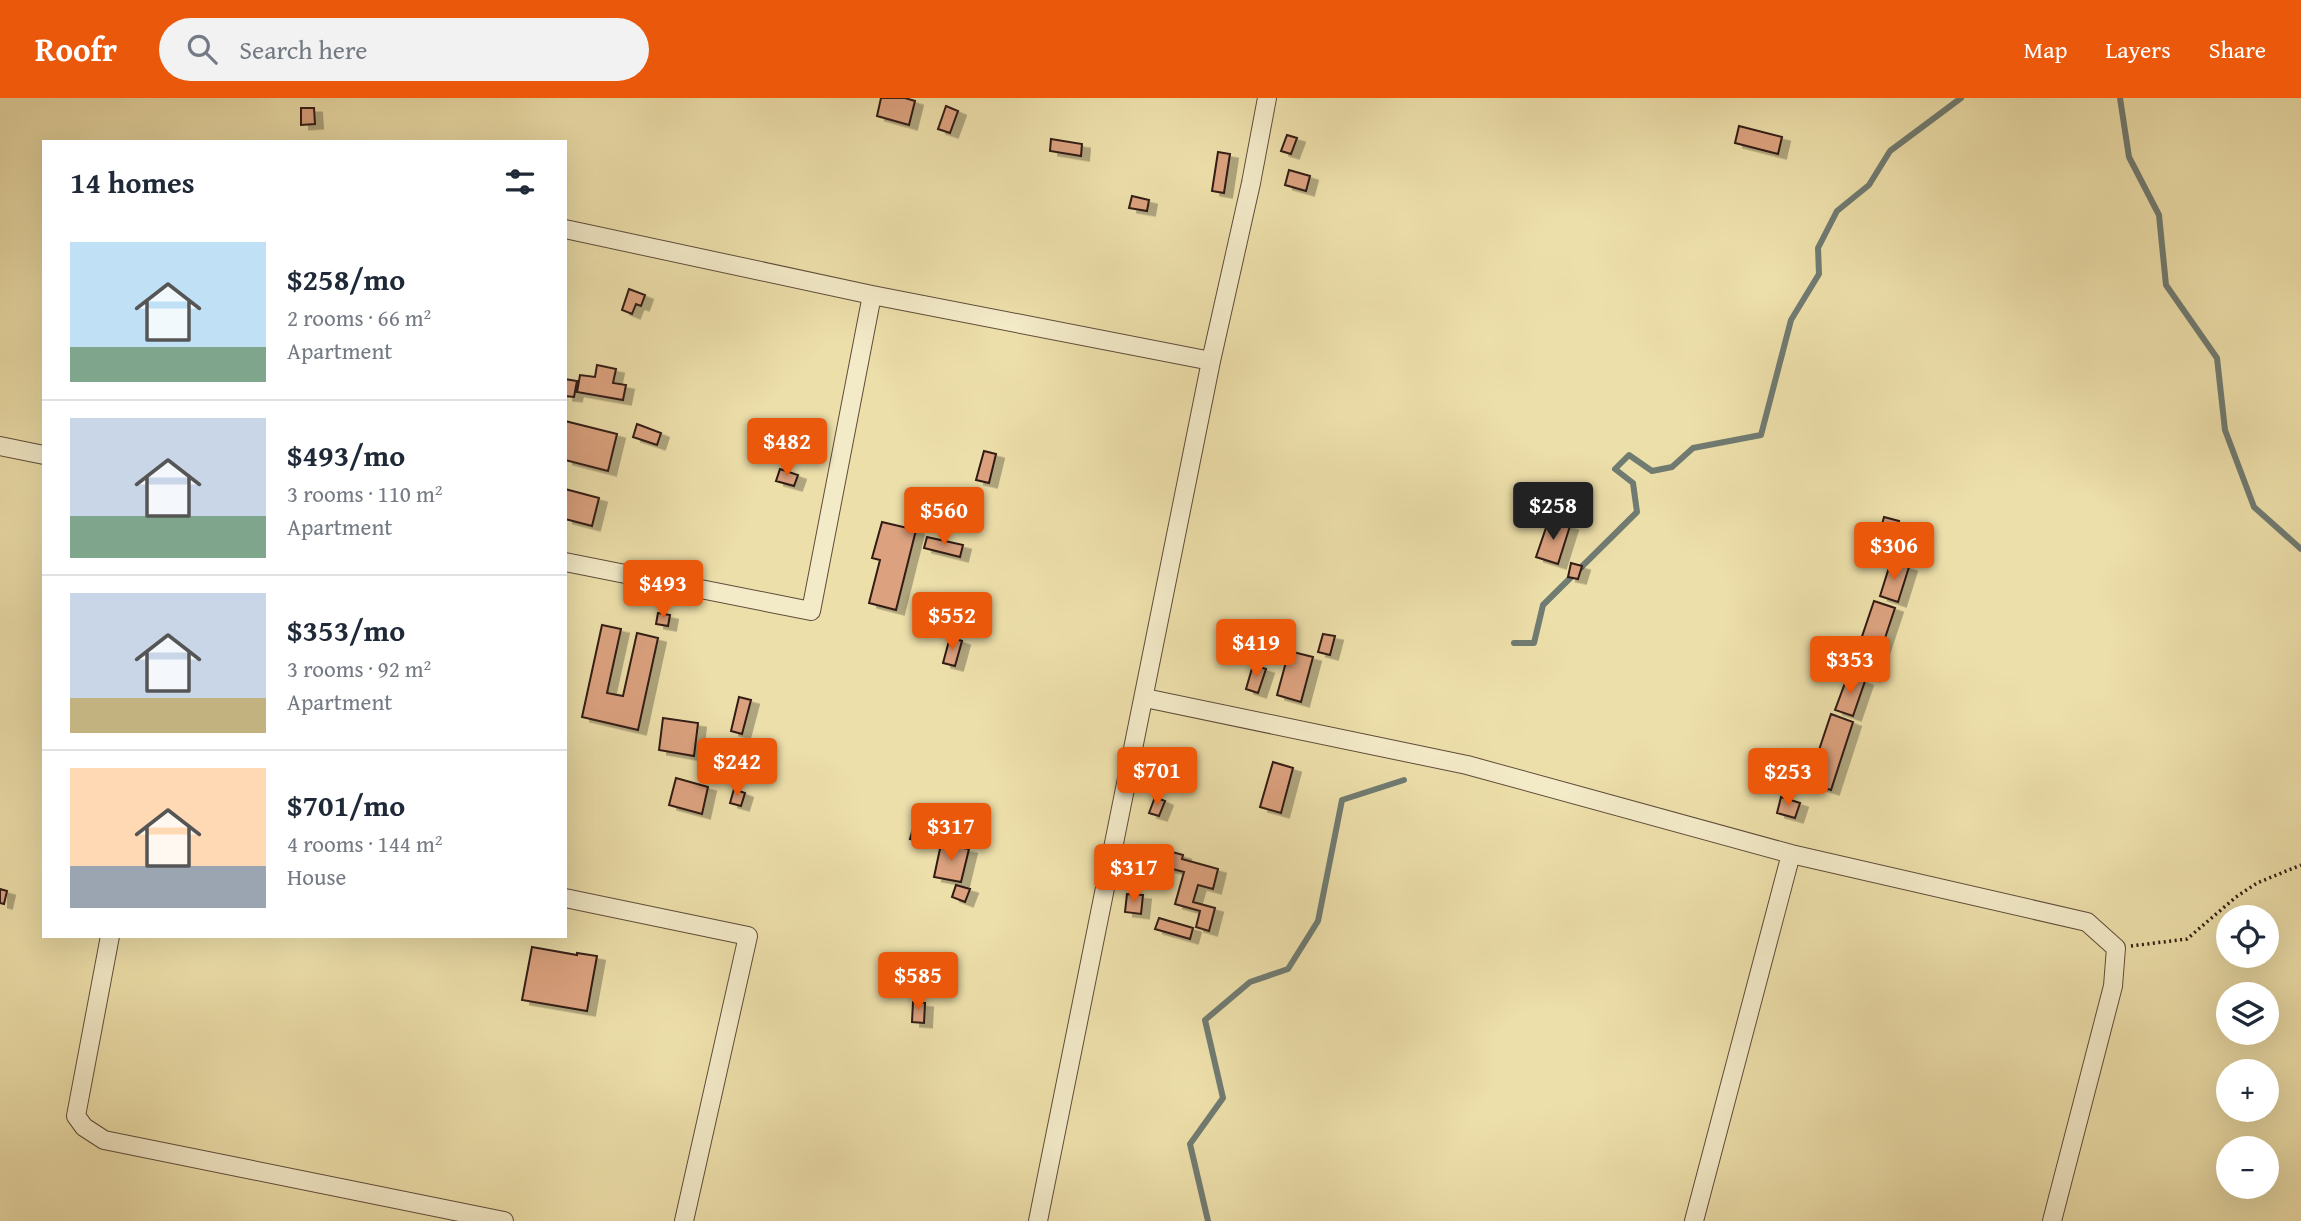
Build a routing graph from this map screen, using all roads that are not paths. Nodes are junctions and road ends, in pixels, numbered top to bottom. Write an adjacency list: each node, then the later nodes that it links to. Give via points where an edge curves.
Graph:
1 (1268, 98): 4 (street)
2 (567, 229): 3 (street)
3 (872, 295): 4 (street); 7 (street, via 811,611)
4 (1211, 361): 8 (street)
5 (0, 446): 6 (street)
6 (42, 455)
7 (567, 562)
8 (1145, 698): 9 (street, via 1467,765); 14 (street)
9 (1791, 854): 15 (street); 16 (street, via 2087,922 2116,948 2113,986)
10 (567, 898): 13 (street, via 748,936)
11 (110, 938): 12 (street, via 76,1116 91,1133 104,1140)
12 (503, 1221)
13 (684, 1221)
14 (1038, 1221)
15 (1695, 1221)
16 (2052, 1221)

